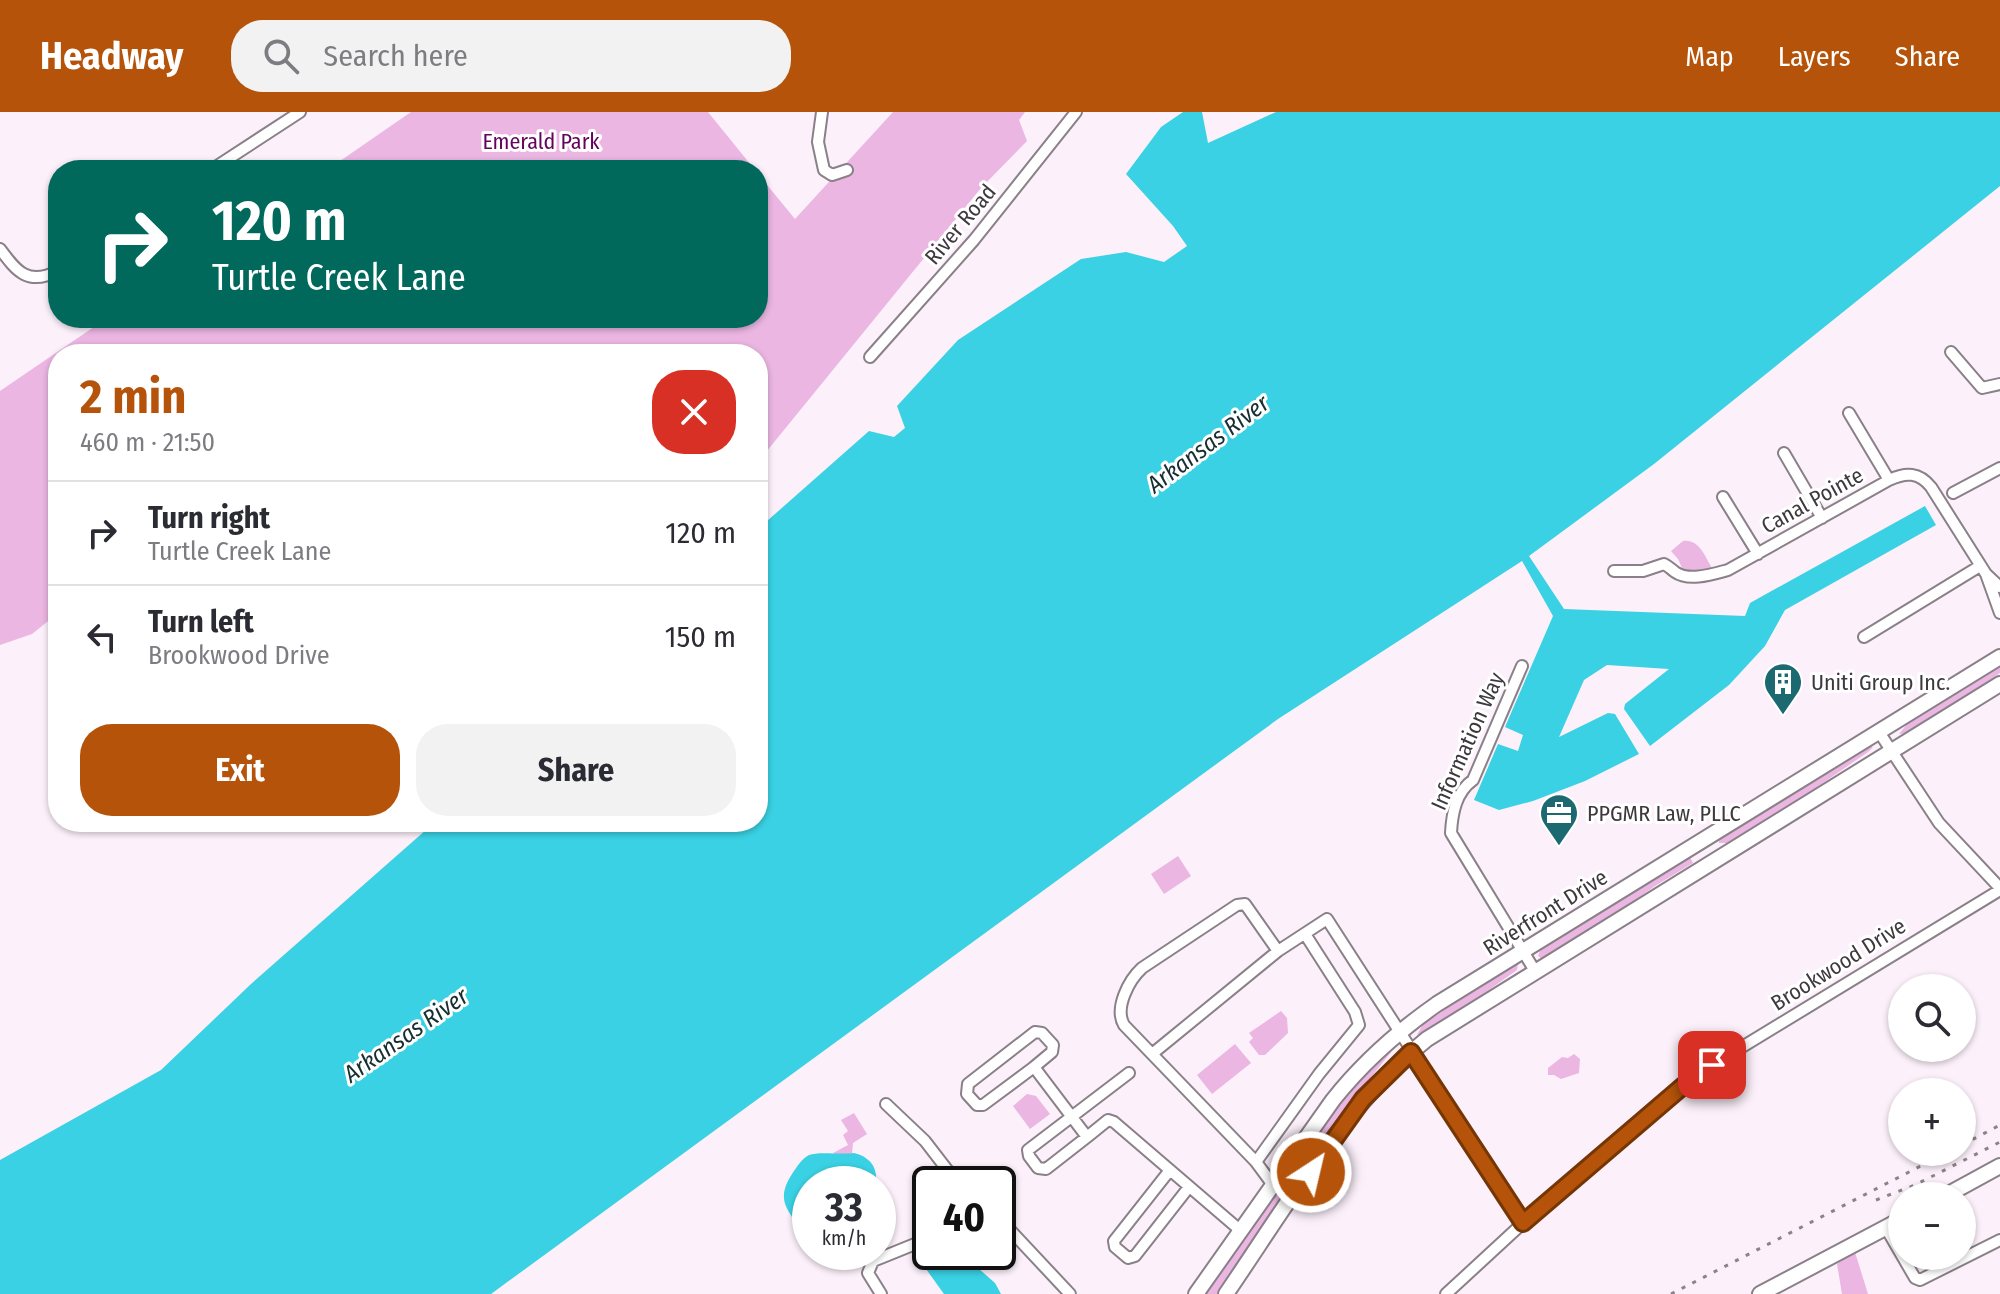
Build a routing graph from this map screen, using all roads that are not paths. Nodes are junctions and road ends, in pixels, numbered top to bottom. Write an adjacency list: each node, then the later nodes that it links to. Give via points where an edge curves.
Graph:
1 (300, 112): 4 (street)
2 (822, 112): 5 (street, via 818,142 824,170 832,175)
3 (1076, 112): 9 (street, River Road, via 974,240)
4 (226, 160)
5 (847, 170)
6 (0, 249): 7 (street, via 25,275)
7 (48, 275)
8 (1951, 352): 10 (street, via 1982,388)
9 (870, 357)
10 (1996, 385)
11 (1849, 413): 14 (street)
12 (1784, 453): 17 (street)
13 (2000, 468): 15 (street)
14 (1889, 480): 17 (street, Canal Pointe); 19 (street, Canal Pointe, via 1909,473 1925,479)
15 (1953, 493)
16 (1723, 497): 18 (street)
17 (1822, 518): 18 (street, Canal Pointe)
18 (1758, 554): 20 (street, Canal Pointe, via 1728,570 1701,576 1681,575 1664,564 1643,571)
19 (1983, 570): 21 (street, Canal Pointe); 22 (street, Canal Pointe); 23 (street)
20 (1614, 571)
21 (2000, 587)
22 (2000, 613)
23 (1864, 637)
24 (2000, 657): 27 (street, Riverfront Drive)
25 (1522, 666): 32 (street, Information Way, via 1473,780 1458,800 1451,833)
26 (2000, 684): 28 (street, Riverfront Drive)
27 (1879, 732): 28 (street); 32 (street, Riverfront Drive)
28 (1891, 752): 29 (street, via 1939,823); 33 (street, Riverfront Drive)
29 (2000, 889): 49 (street, Brookwood Drive, via 1701,1072)
30 (1305, 934): 31 (street); 34 (street, via 1327,919); 42 (street, via 1359,1025)
31 (1278, 951): 36 (street); 36 (street, via 1245,904 1237,905 1142,968 1133,977 1120,1018)
32 (1522, 952): 33 (street); 34 (street, Riverfront Drive)
33 (1535, 971): 35 (street, Riverfront Drive)
34 (1397, 1032): 35 (street); 47 (street, Riverfront Drive, via 1355,1072)
35 (1411, 1052): 49 (street); 58 (street, Riverfront Drive, via 1363,1099)
36 (1152, 1054): 42 (street)
37 (1034, 1067): 37 (street, via 983,1105 967,1094 968,1084 1035,1032 1053,1045); 40 (street)
38 (1129, 1073): 40 (street)
39 (886, 1104): 43 (street, via 925,1141)
40 (1071, 1115): 41 (street); 41 (street, via 1028,1150 1029,1156 1038,1168 1046,1169)
41 (1087, 1137): 45 (street, via 1108,1120 1114,1122)
42 (1256, 1162): 47 (street)
43 (940, 1166)
44 (2000, 1166): 46 (street)
45 (1170, 1170): 48 (street); 48 (street, via 1114,1241 1115,1247 1128,1258 1135,1256)
46 (1971, 1182)
47 (1273, 1185): 51 (street, Riverfront Drive)
48 (1189, 1187): 51 (street)
49 (1523, 1223): 59 (street, Brookwood Drive)
50 (1886, 1228): 53 (street, via 1920,1280); 60 (street)
51 (1241, 1231): 57 (street, Riverfront Drive)
52 (1016, 1236): 56 (street)
53 (2000, 1240)
54 (912, 1245): 55 (street, via 869,1265 871,1281)
55 (881, 1294)
56 (1070, 1294)
57 (1196, 1294)
58 (1226, 1294)
59 (1446, 1294)
60 (1760, 1294)

